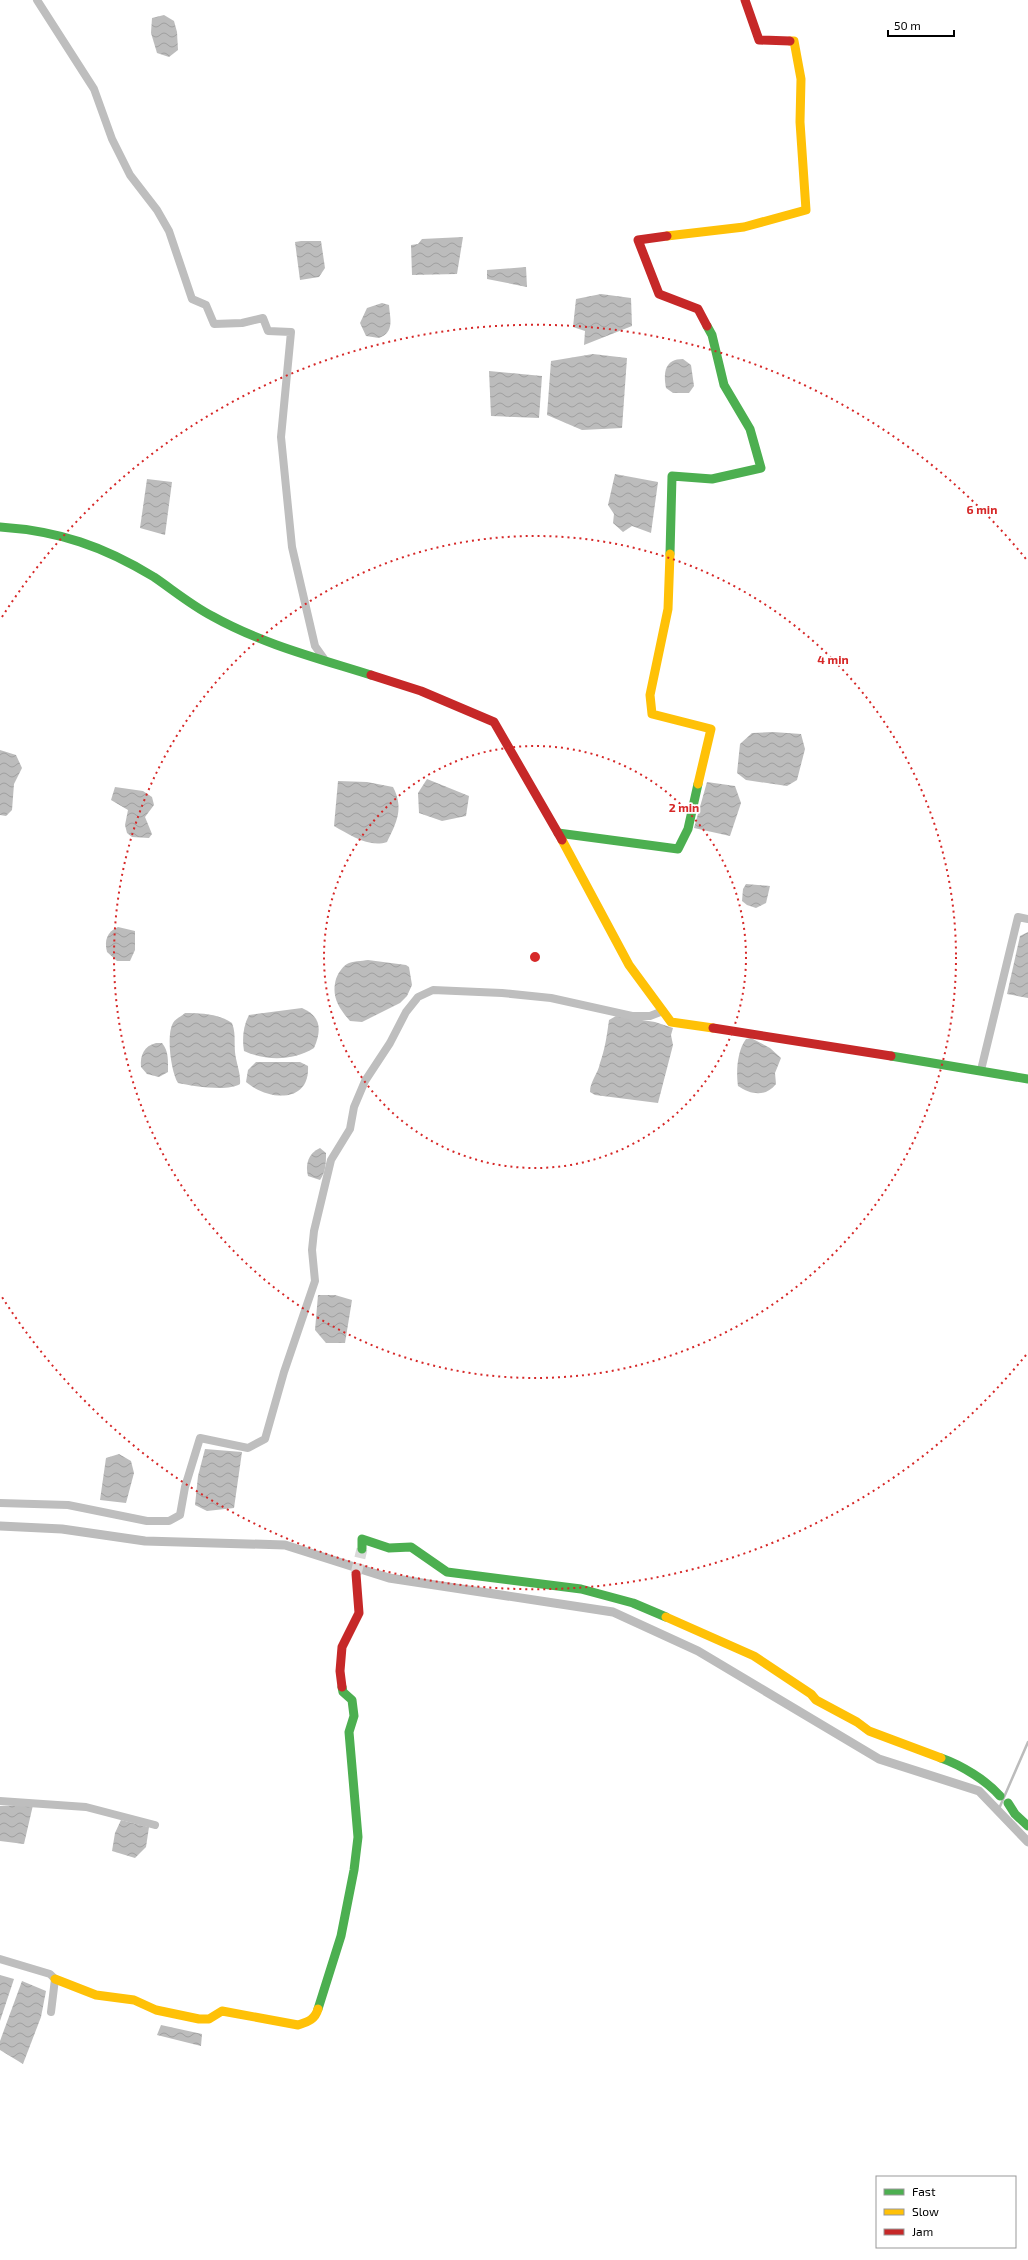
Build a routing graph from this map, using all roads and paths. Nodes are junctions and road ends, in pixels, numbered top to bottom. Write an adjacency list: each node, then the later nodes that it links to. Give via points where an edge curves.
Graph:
1 (37, 0): 4 (street, via 94,89 112,139 130,175 157,210 169,232 192,298 206,305 214,324 242,323 263,318 268,331 291,332 281,437 292,547 315,646)
2 (745, 0): 5 (street, via 759,40 794,41 801,79 800,122 806,210 744,227 638,240 659,294 698,308 712,336 724,385 750,429 762,468 712,479 672,476 668,609 650,695 652,714 711,729 688,828 678,849)
3 (0, 527): 4 (street, via 54,534 100,548 152,577 211,616 265,642)
4 (325, 660): 5 (street, via 421,691 494,722)
5 (558, 833): 7 (street, via 628,965)
6 (1028, 919): 8 (street, via 1018,917)
7 (663, 1011): 8 (street, via 671,1022); 10 (street, via 650,1016 632,1016 551,998 502,993 433,990 418,997 364,1081 354,1107 350,1129 331,1160 314,1231 312,1250 315,1281 284,1372 265,1439 248,1448 200,1438 180,1515 169,1521 137,1520 68,1505)
8 (981, 1070): 9 (street)
9 (1028, 1079)
10 (0, 1503)
11 (362, 1549): 13 (street, via 362,1539 388,1548 410,1547 447,1572 581,1589 633,1603 754,1656 816,1700 869,1731 950,1761 992,1787)
12 (356, 1574): 19 (street, via 359,1613 342,1647 340,1671 343,1692 352,1700 354,1716 349,1732 358,1837 339,1944 317,2014 309,2022 298,2025 222,2011 209,2019 199,2019 156,2010 134,2000 96,1995)
13 (1000, 1796)
14 (0, 1801): 16 (street, via 86,1806)
15 (1008, 1803): 17 (street)
16 (155, 1825)
17 (1028, 1826)
18 (0, 1959): 19 (street, via 50,1974)
19 (55, 1979): 20 (street)
20 (51, 2012)

